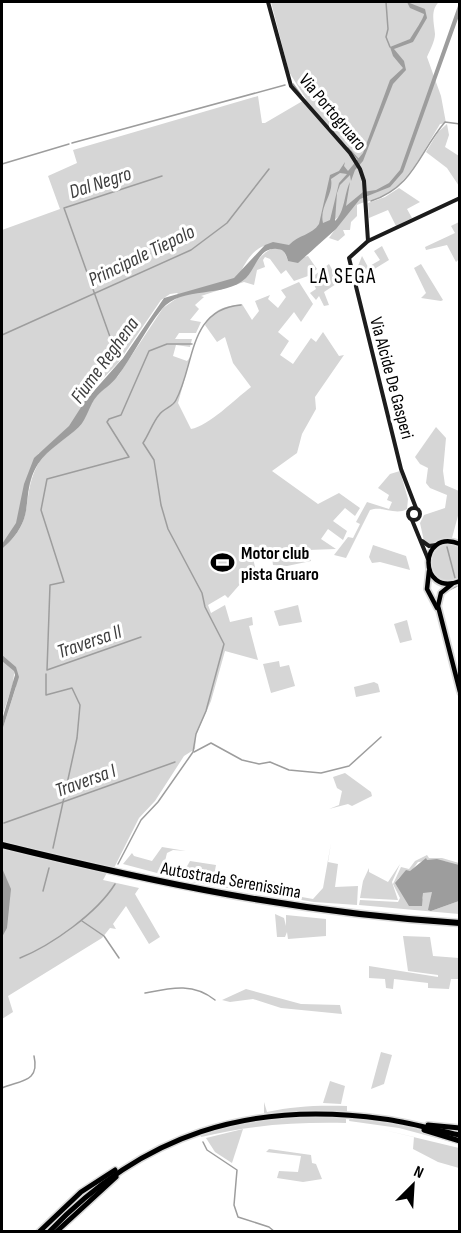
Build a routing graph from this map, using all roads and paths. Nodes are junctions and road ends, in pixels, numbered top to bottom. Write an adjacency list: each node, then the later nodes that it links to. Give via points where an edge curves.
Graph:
1 (268, 2): 3 (main road, Via Portogruaro, via 291,86 360,167)
2 (459, 198): 3 (main road)
3 (368, 241): 4 (main road, Via Alcide De Gasperi, via 352,254 348,266)
4 (408, 494): 5 (main road, Via Alcide De Gasperi); 6 (main road, Via Alcide De Gasperi)
5 (416, 508): 6 (main road); 7 (main road)
6 (409, 509): 8 (main road)
7 (419, 517): 8 (main road); 9 (main road)
8 (412, 520): 9 (main road)
9 (417, 527): 10 (main road)
10 (420, 538): 12 (main road, via 425,545); 13 (main road)
11 (459, 544): 12 (main road, via 447,541)
12 (436, 545): 13 (main road)
13 (428, 559): 14 (main road)
14 (429, 572): 16 (main road, via 437,580); 17 (main road, via 428,589)
15 (459, 581): 16 (main road)
16 (452, 584): 17 (main road, via 439,596)
17 (440, 613): 18 (main road)
18 (459, 692)
19 (5, 848): 20 (highway, Autostrada Serenissima, via 225,900 361,919)
20 (459, 925)
21 (409, 1124): 22 (highway); 23 (highway); 24 (highway); 25 (highway, via 324,1114 255,1119 200,1131)
22 (459, 1128)
23 (457, 1134)
24 (459, 1142)
25 (137, 1159): 26 (highway, via 81,1192); 27 (highway, via 87,1195); 28 (highway)
26 (39, 1232)
27 (49, 1232)
28 (56, 1232)

